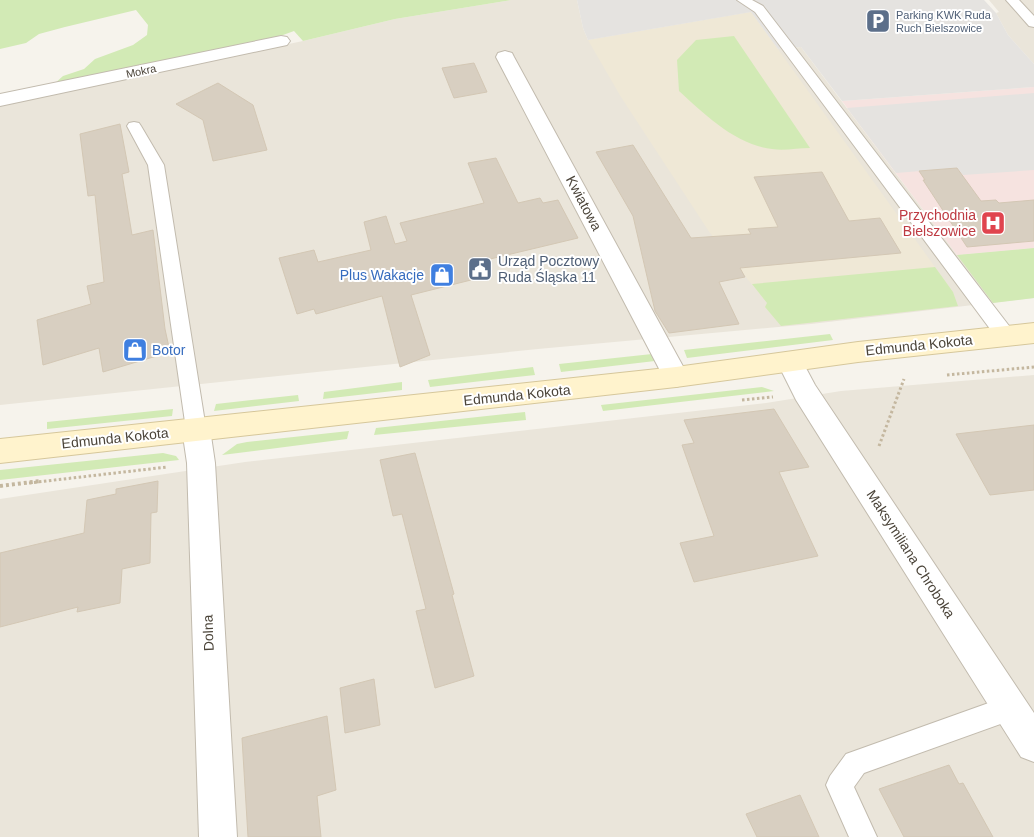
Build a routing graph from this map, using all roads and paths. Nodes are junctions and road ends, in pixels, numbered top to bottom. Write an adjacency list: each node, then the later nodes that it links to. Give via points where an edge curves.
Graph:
1 (743, 0): 9 (lane, via 759,9)
2 (1012, 0): 3 (lane)
3 (1034, 23)
4 (281, 41): 6 (street, Mokra)
5 (505, 57): 11 (street, Kwiatowa)
6 (0, 100)
7 (134, 126): 13 (lane, via 156,165)
8 (1034, 333): 9 (street, Edmunda Kokota)
9 (1006, 336): 10 (street, Edmunda Kokota)
10 (790, 362): 11 (street, Edmunda Kokota); 16 (street, Maksymiliana Chroboka, via 805,392)
11 (676, 377): 13 (street, Edmunda Kokota)
12 (904, 379): 14 (path)
13 (196, 429): 15 (street, Edmunda Kokota); 18 (street, Dolna, via 201,463)
14 (877, 450)
15 (0, 451)
16 (1011, 708): 17 (street, Maksymiliana Chroboka); 19 (lane, via 855,763 839,785)
17 (1034, 744)
18 (218, 837)
19 (863, 837)

